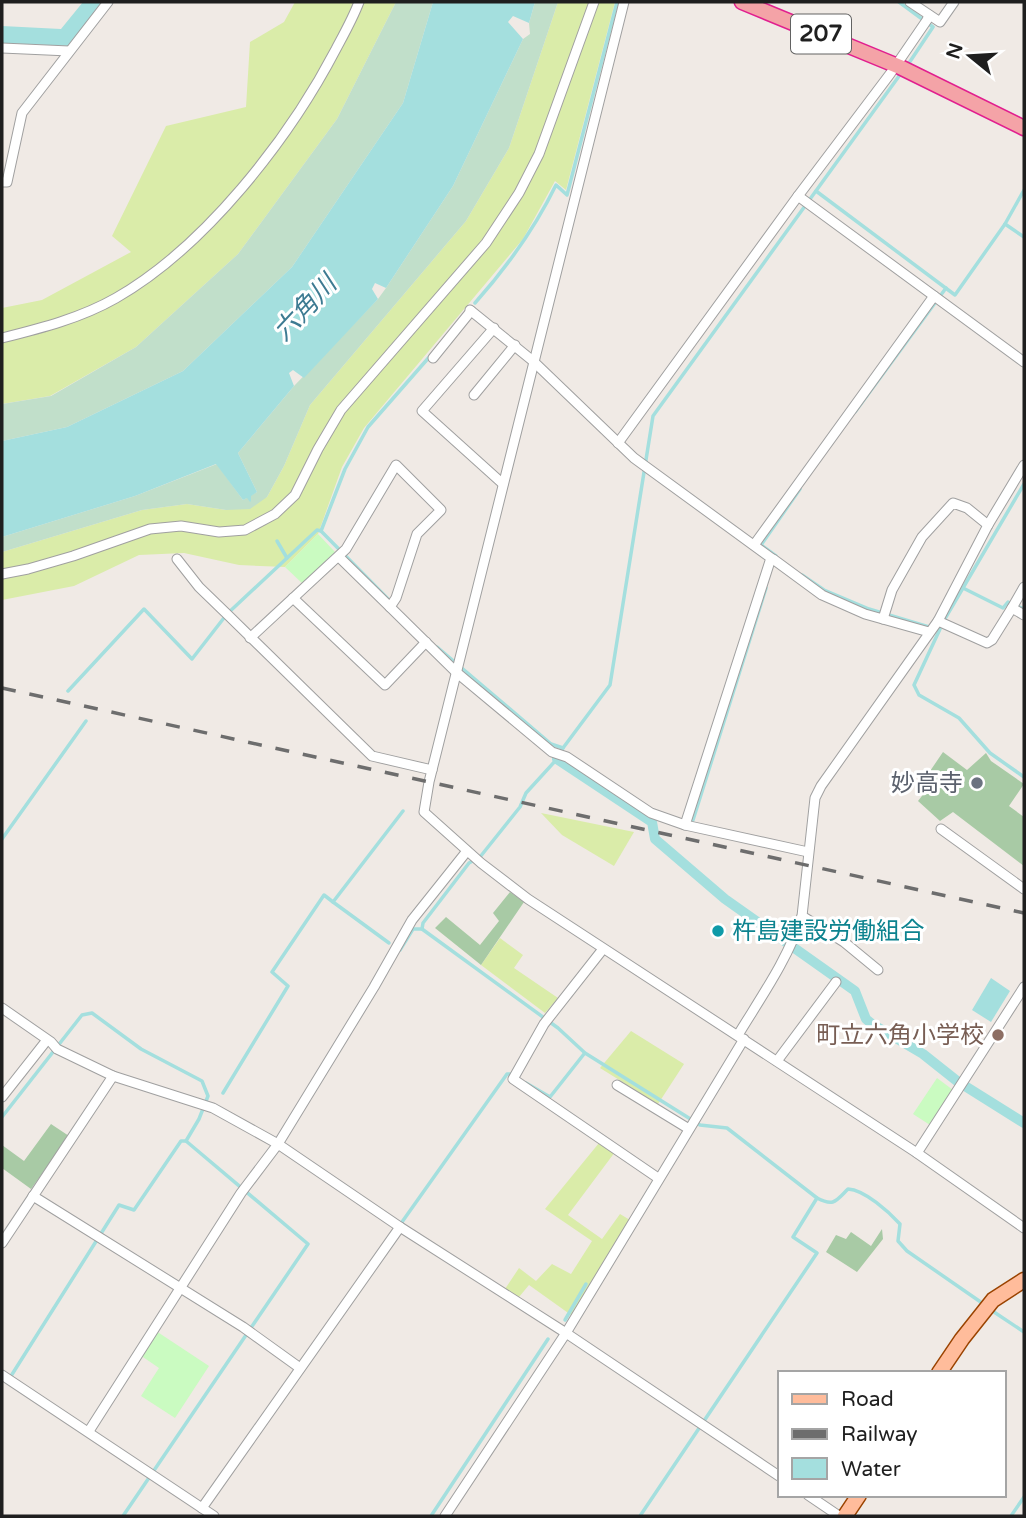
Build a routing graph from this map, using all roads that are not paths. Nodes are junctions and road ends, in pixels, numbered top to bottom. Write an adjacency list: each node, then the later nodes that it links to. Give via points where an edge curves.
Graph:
1 (108, 2): 11 (street)
2 (359, 2): 18 (street, via 322,76 282,137 198,235 116,298 48,327)
3 (594, 2): 32 (street, via 539,154 519,193 486,243 341,410 295,495 275,514 245,530 150,529)
4 (624, 2): 21 (street)
5 (741, 2): 8 (highway, 207)
6 (910, 2): 9 (street)
7 (954, 2): 9 (street, via 940,23)
8 (762, 5): 12 (highway, 207)
9 (927, 19): 12 (street)
10 (2, 48): 11 (street)
11 (69, 51): 14 (street, via 22,113 7,182)
12 (902, 68): 13 (highway, 207); 15 (street)
13 (1024, 128)
14 (2, 182)
15 (799, 197): 16 (street); 24 (street)
16 (937, 298): 22 (street); 28 (street)
17 (494, 328): 19 (street); 20 (street, via 471,310); 26 (street, via 422,411)
18 (2, 338)
19 (516, 345): 21 (street); 23 (street)
20 (433, 358)
21 (533, 361): 24 (street); 26 (street)
22 (1024, 362)
23 (474, 395)
24 (618, 443): 28 (street, via 652,473)
25 (1024, 465): 27 (street)
26 (503, 484): 42 (street)
27 (988, 525): 37 (street, via 953,503 922,537 892,590); 39 (street)
28 (754, 545): 44 (street, via 771,558)
29 (342, 554): 34 (street); 35 (street); 35 (street, via 396,465 441,510 417,534)
30 (177, 559): 40 (street)
31 (776, 561): 37 (street, via 822,595)
32 (2, 574)
33 (1024, 587): 36 (street)
34 (293, 598): 40 (street); 41 (street, via 385,685)
35 (393, 603): 41 (street)
36 (1014, 605): 38 (street); 39 (street, via 987,643)
37 (884, 615): 39 (street)
38 (1024, 615)
39 (937, 627): 46 (street, via 821,786)
40 (250, 638): 43 (street, via 372,756)
41 (426, 642): 42 (street)
42 (458, 667): 43 (street); 44 (street, via 552,752 567,757 651,813)
43 (432, 769): 47 (street, via 424,812)
44 (685, 825): 46 (street)
45 (942, 829): 48 (street)
46 (808, 852): 49 (street)
47 (474, 857): 50 (street); 62 (street, via 412,920)
48 (1024, 889)
49 (802, 916): 51 (street); 55 (street)
50 (603, 949): 55 (street); 64 (street, via 547,1020 513,1079)
51 (878, 970)
52 (836, 982): 57 (street)
53 (1024, 987): 63 (street)
54 (2, 1008): 56 (street)
55 (741, 1037): 57 (street); 61 (street)
56 (51, 1044): 58 (street); 60 (street)
57 (777, 1061): 63 (street)
58 (113, 1076): 62 (street, via 213,1107); 65 (street)
59 (617, 1085): 61 (street)
60 (2, 1097)
61 (689, 1129): 64 (street)
62 (278, 1144): 66 (street); 70 (street)
63 (917, 1153): 67 (street)
64 (658, 1178): 71 (street)
65 (33, 1196): 68 (street); 70 (street)
66 (400, 1227): 71 (street); 72 (street)
67 (1024, 1227)
68 (2, 1243)
69 (1024, 1280): 73 (main road, via 988,1306)
70 (179, 1287): 72 (street); 75 (street)
71 (566, 1333): 76 (street); 81 (street)
72 (300, 1368): 79 (street)
73 (940, 1371)
74 (2, 1375): 75 (street)
75 (89, 1431): 79 (street)
76 (778, 1475)
77 (811, 1497): 82 (street)
78 (858, 1497): 83 (main road)
79 (202, 1508): 80 (street)
80 (214, 1516)
81 (445, 1516)
82 (839, 1516)
83 (845, 1516)

